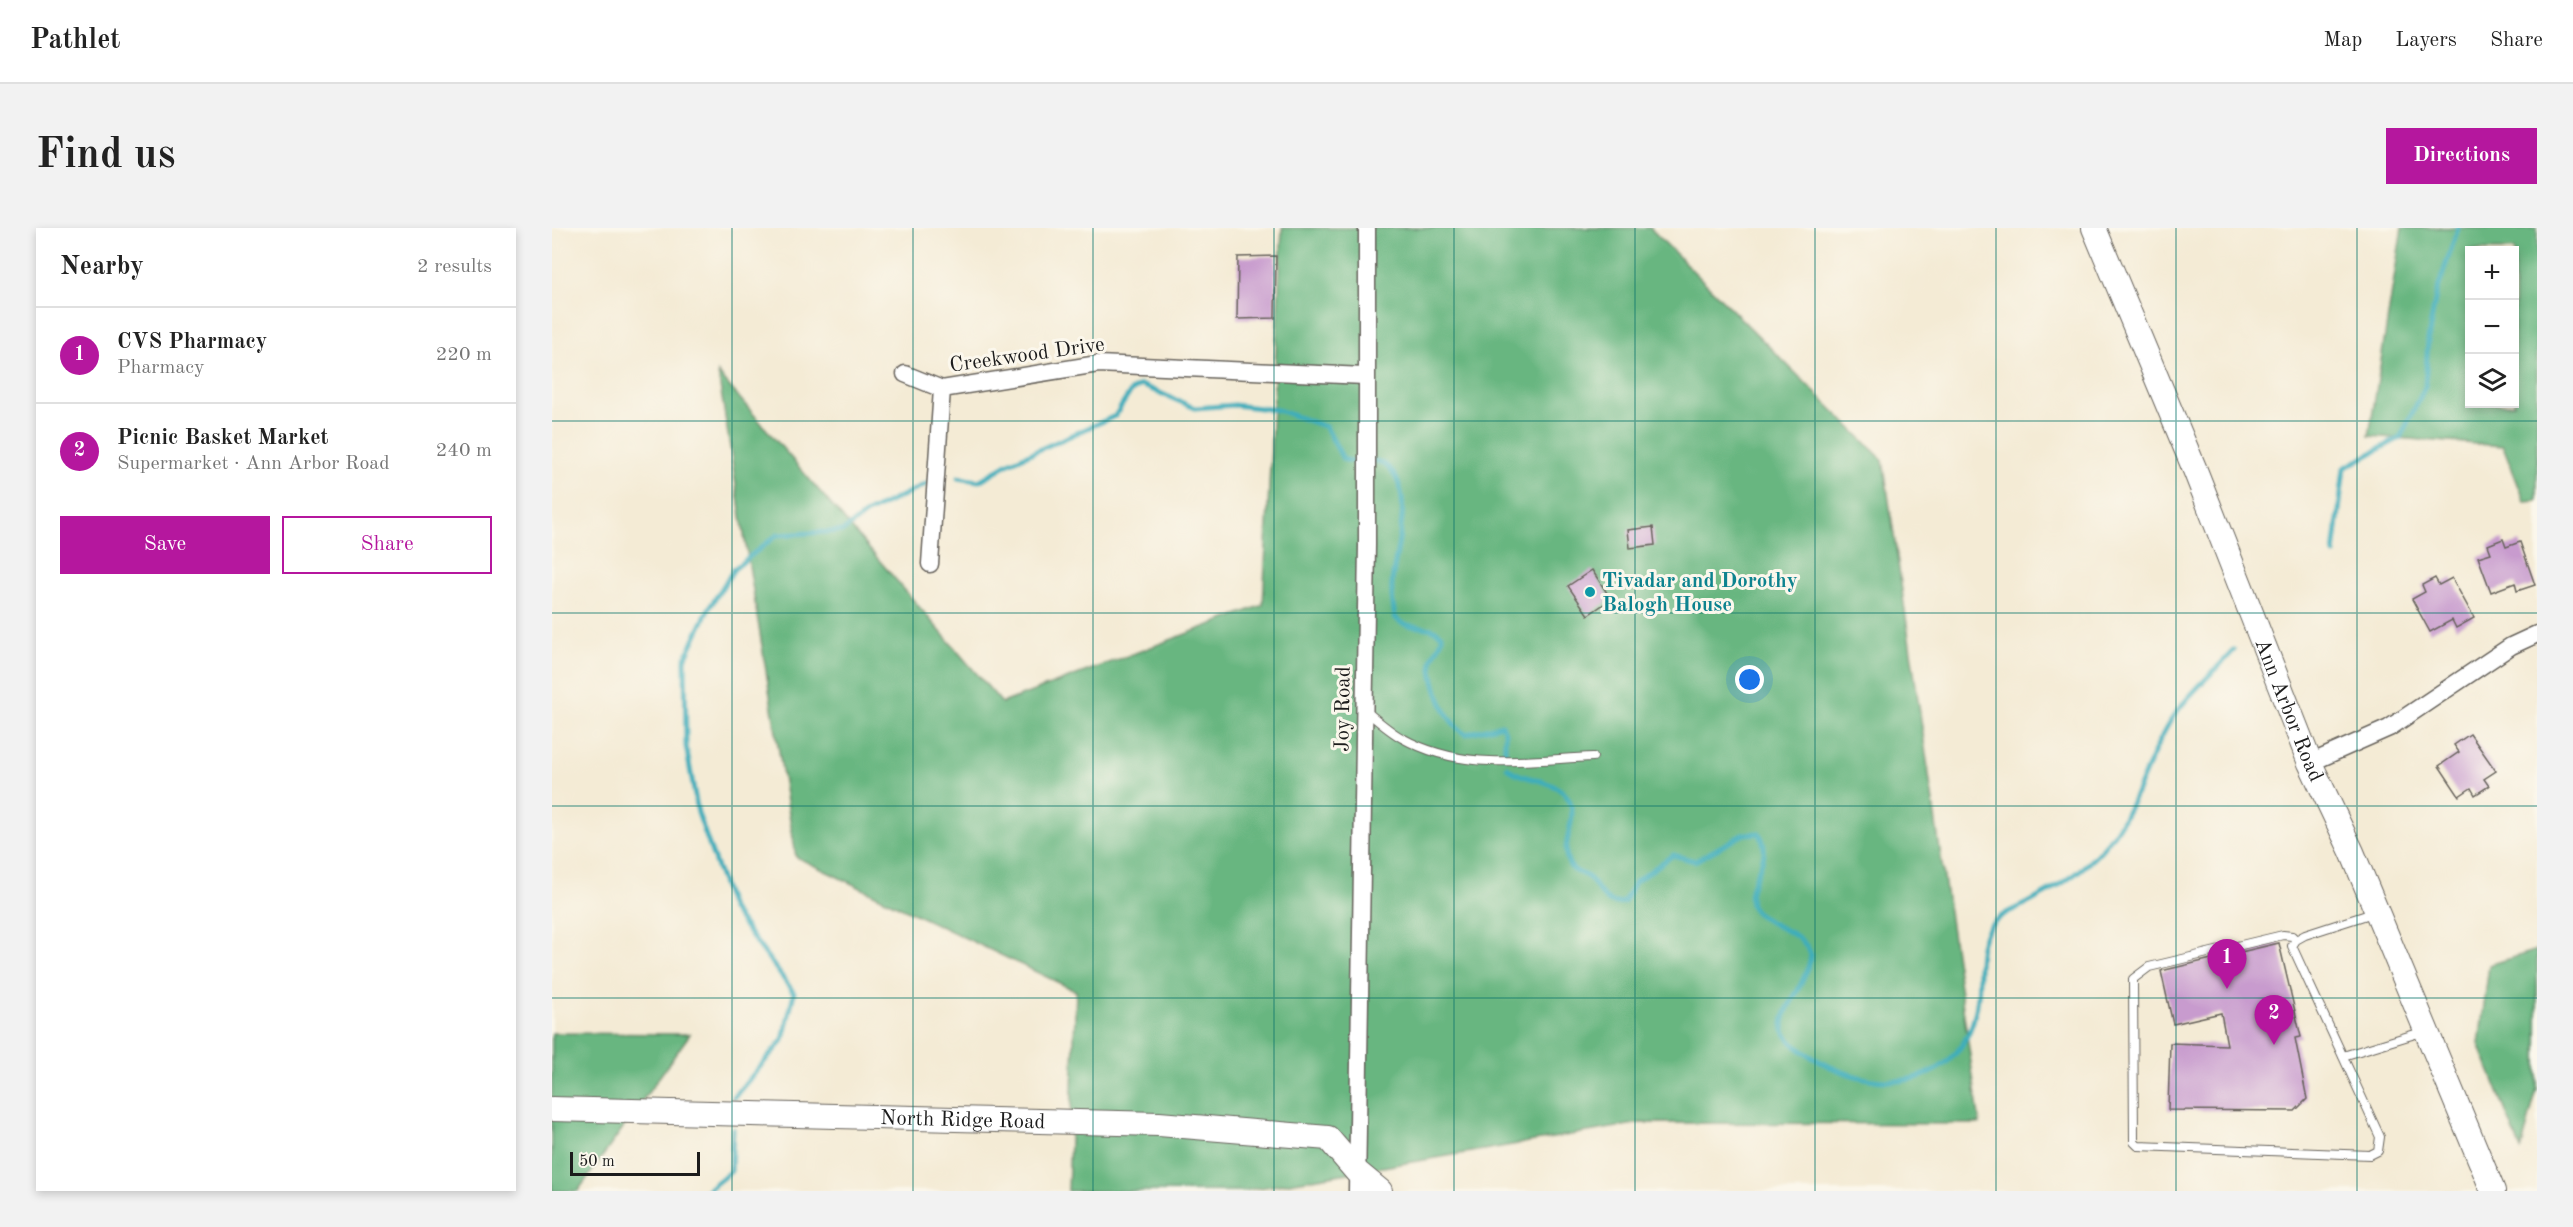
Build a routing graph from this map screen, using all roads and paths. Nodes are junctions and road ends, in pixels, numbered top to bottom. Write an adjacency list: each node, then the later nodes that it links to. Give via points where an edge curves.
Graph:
1 (1367, 228): 4 (street, Joy Road)
2 (2094, 228): 10 (main road, Ann Arbor Road, via 2195,470)
3 (905, 374): 5 (street)
4 (1365, 376): 5 (street, Creekwood Drive, via 1098,364); 8 (street, Joy Road)
5 (942, 389): 6 (street, Creekwood Drive)
6 (930, 564)
7 (2537, 634): 10 (street, via 2511,646 2389,728)
8 (1365, 710): 9 (lane, via 1401,738 1471,762); 16 (street, Joy Road)
9 (1593, 758)
10 (2310, 763): 11 (main road, Ann Arbor Road)
11 (2377, 912): 12 (lane); 13 (main road, Ann Arbor Road)
12 (2296, 940): 14 (lane, via 2292,946); 14 (lane, via 2283,935 2149,966 2133,979 2134,1142 2138,1146 2370,1155 2378,1151 2380,1137)
13 (2426, 1031): 14 (lane); 18 (main road, Ann Arbor Road)
14 (2343, 1056)
15 (552, 1109): 16 (main road, North Ridge Road, via 1159,1124 1328,1138)
16 (1357, 1181): 17 (main road, North Ridge Road)
17 (1380, 1191)
18 (2493, 1191)

